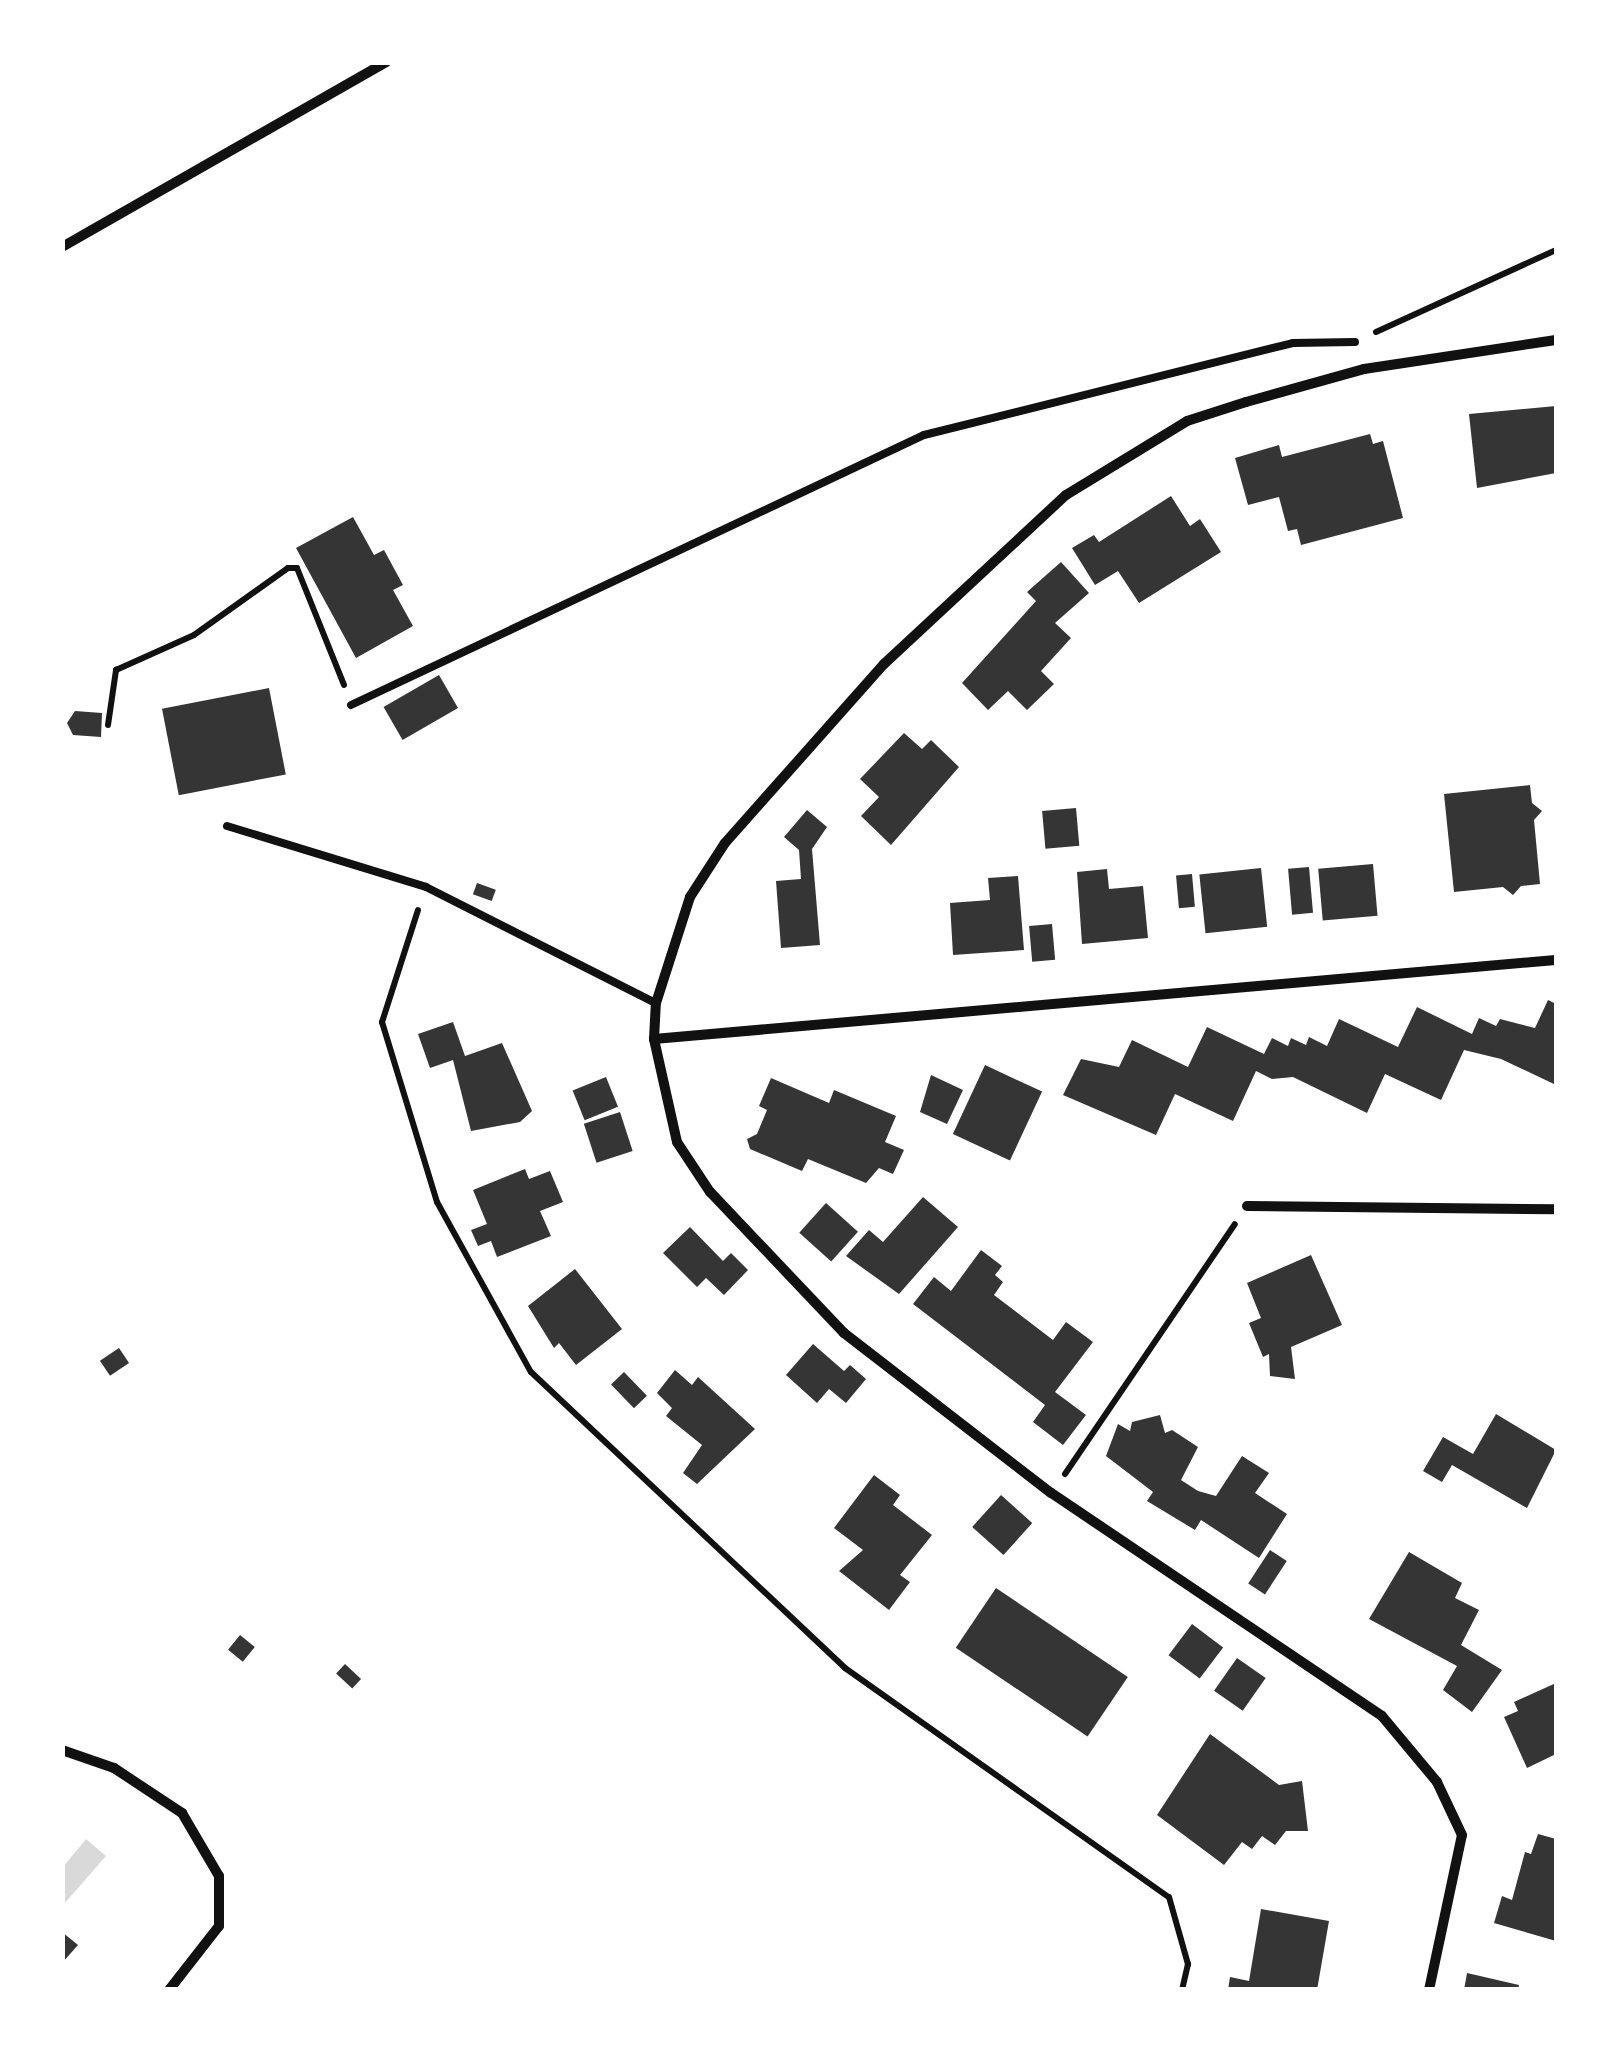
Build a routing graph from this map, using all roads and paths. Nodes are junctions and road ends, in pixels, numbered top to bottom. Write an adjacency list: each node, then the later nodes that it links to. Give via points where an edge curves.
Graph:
1 (386, 62): 2 (street)
2 (62, 247)
3 (1556, 250): 5 (path)
4 (1556, 340): 12 (street, via 1364,369 1246,402 1187,422 1066,495 884,664 725,843 690,897)
5 (1355, 342): 7 (lane, via 1294,343 924,435)
6 (339, 673): 8 (path, via 297,568 288,568 194,635 116,670)
7 (351, 705)
8 (108, 725)
9 (227, 826): 10 (lane)
10 (426, 888): 12 (lane); 19 (path, via 382,1022 437,1202 531,1372 845,1668 1169,1897 1188,1964)
11 (1556, 960): 13 (street)
12 (656, 1003): 13 (street)
13 (654, 1039): 20 (street, via 677,1142 710,1192 844,1333 1051,1493 1382,1716 1437,1782 1462,1835)
14 (1246, 1206): 15 (street); 16 (path)
15 (1556, 1209)
16 (1070, 1465)
17 (62, 1750): 18 (street, via 114,1768 182,1813 220,1876 219,1926)
18 (169, 1990)
19 (1182, 1990)
20 (1429, 1990)

